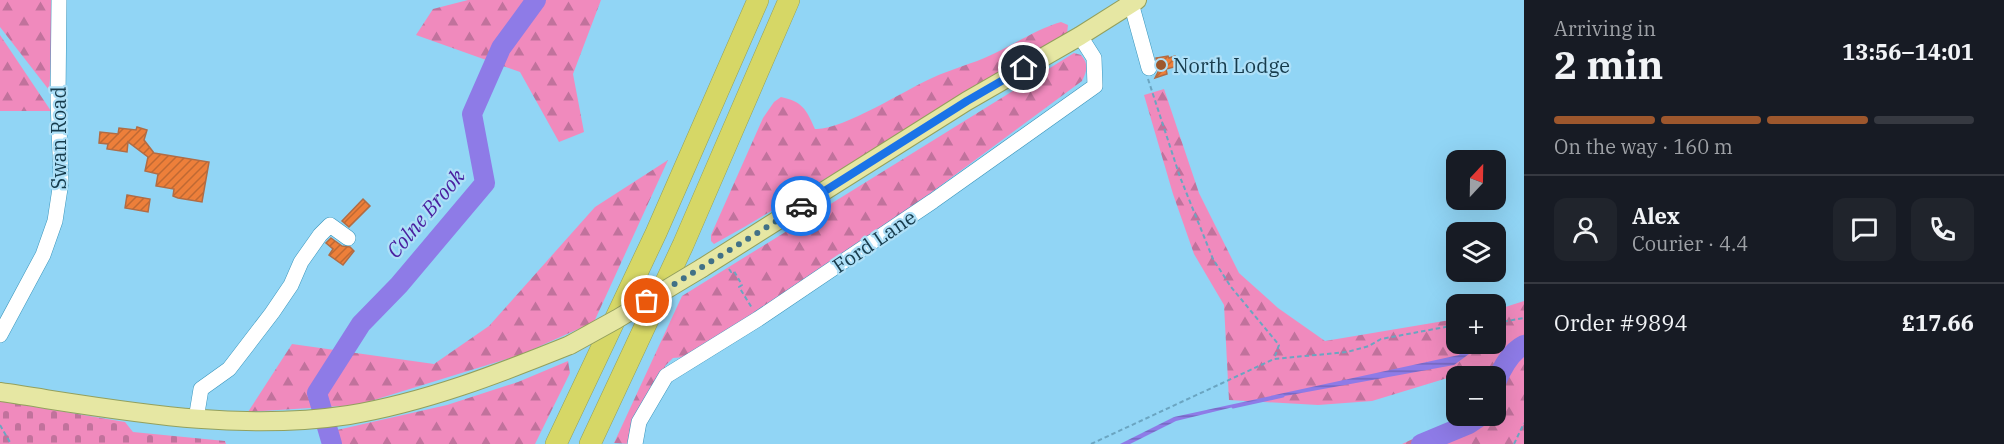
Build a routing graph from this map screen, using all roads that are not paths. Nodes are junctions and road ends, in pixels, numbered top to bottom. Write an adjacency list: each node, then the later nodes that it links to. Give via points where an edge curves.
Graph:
1 (59, 0): 8 (street, Swan Road, via 61,182 55,221 43,255)
2 (758, 0): 11 (highway, via 656,233)
3 (789, 0): 12 (highway, via 688,235)
4 (1134, 2): 5 (main road); 6 (street)
5 (1080, 36): 10 (main road, bridge, via 570,345 427,398 347,415 296,420); 13 (street, Ford Lane, via 1094,58 1095,86 933,201 666,376 639,422)
6 (1149, 68)
7 (348, 238): 10 (street, via 330,225 320,235 291,285 228,369 201,389)
8 (0, 335)
9 (0, 392): 10 (main road)
10 (196, 419)
11 (556, 444)
12 (590, 444)
13 (635, 444)

